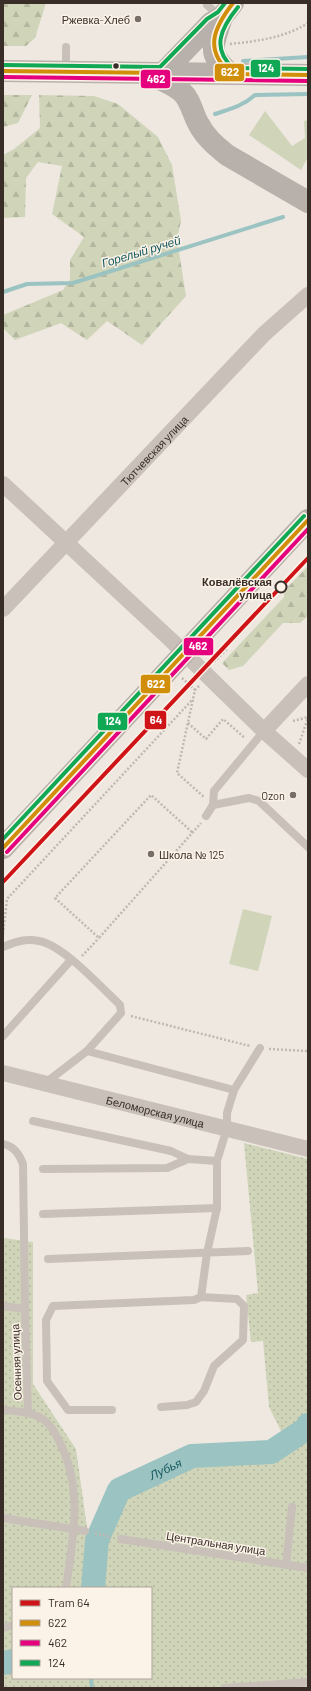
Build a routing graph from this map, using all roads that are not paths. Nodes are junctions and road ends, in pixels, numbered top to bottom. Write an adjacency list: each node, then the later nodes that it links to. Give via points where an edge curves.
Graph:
1 (221, 8): 5 (main road, via 211,23); 6 (main road, via 213,43 215,55 221,66)
2 (66, 47): 4 (lane)
3 (3, 71): 4 (main road)
4 (66, 72): 5 (main road)
5 (156, 74): 6 (main road); 8 (main road, via 189,100 201,129 216,146)
6 (231, 74): 7 (main road)
7 (308, 75)
8 (308, 202)
9 (308, 295): 12 (street, Тютчевская улица, via 264,334)
10 (3, 484): 12 (street)
11 (308, 520): 14 (main road)
12 (65, 542): 13 (street, Тютчевская улица); 14 (street)
13 (3, 609)
14 (184, 652): 16 (street); 21 (main road)
15 (308, 684): 16 (street)
16 (264, 731): 17 (street); 18 (lane, via 214,791)
17 (308, 770)
18 (214, 806): 19 (lane); 20 (lane, via 249,798 259,801)
19 (206, 816)
20 (308, 847)
21 (3, 848)
22 (3, 947): 23 (lane, via 19,940 38,940 56,947)
23 (73, 962): 24 (lane); 26 (lane, via 120,1004 121,1013)
24 (3, 1036)
25 (260, 1048): 29 (lane)
26 (87, 1051): 28 (lane); 29 (lane)
27 (3, 1073): 28 (street, Беломорская улица)
28 (44, 1084): 31 (street, Беломорская улица)
29 (234, 1090): 31 (lane, via 227,1113)
30 (33, 1121): 34 (lane, via 171,1151)
31 (227, 1128): 33 (street, Беломорская улица); 35 (lane)
32 (3, 1144): 44 (lane, Осенняя улица, via 18,1153 23,1164)
33 (308, 1149)
34 (188, 1159): 35 (lane); 36 (lane, via 167,1168)
35 (217, 1161): 37 (lane)
36 (43, 1169)
37 (217, 1208): 38 (lane); 40 (lane)
38 (43, 1214)
39 (248, 1251): 40 (lane)
40 (207, 1253): 41 (lane); 42 (lane)
41 (48, 1258)
42 (201, 1297): 45 (lane, via 237,1299 244,1306 243,1340 214,1366 204,1391 196,1402); 47 (lane, via 194,1300 53,1306 46,1320 47,1381 68,1410)
43 (3, 1306): 44 (lane, Осенняя улица)
44 (25, 1310): 48 (lane, Осенняя улица)
45 (161, 1407)
46 (3, 1410): 48 (lane)
47 (112, 1410)
48 (28, 1413): 51 (lane, via 44,1419 54,1431 66,1455 75,1493)
49 (292, 1507): 54 (lane)
50 (3, 1518): 51 (lane)
51 (74, 1529): 52 (lane); 56 (lane)
52 (85, 1531)
53 (121, 1539): 54 (lane, Центральная улица)
54 (286, 1565): 55 (lane, Центральная улица)
55 (308, 1568)
56 (66, 1587)
57 (308, 1682): 58 (lane)
58 (225, 1688)

